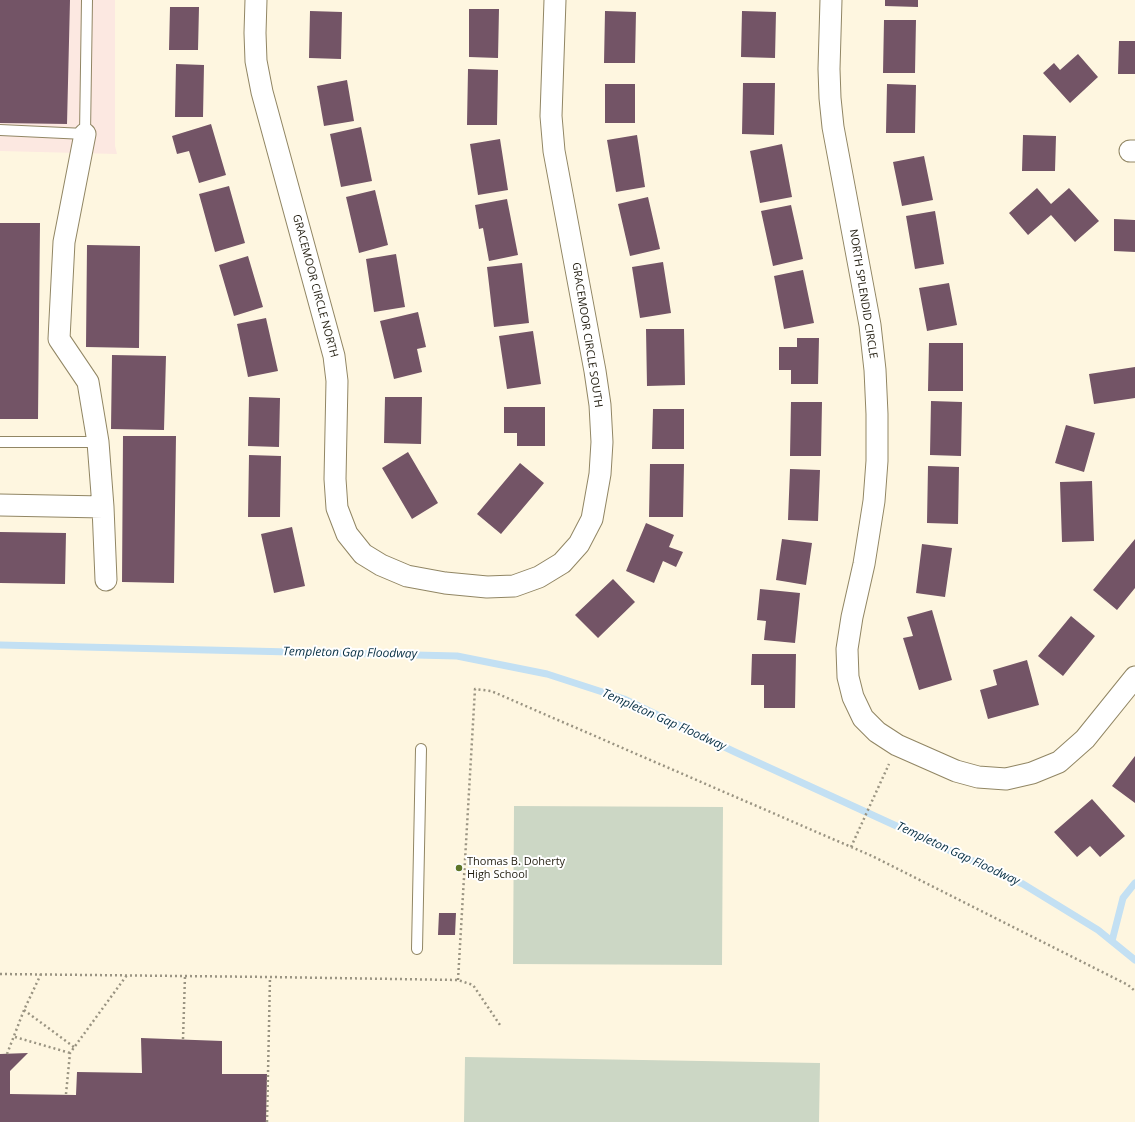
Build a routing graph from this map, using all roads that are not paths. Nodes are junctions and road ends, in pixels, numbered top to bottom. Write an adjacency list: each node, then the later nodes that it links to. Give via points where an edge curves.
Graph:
1 (88, 0): 6 (lane)
2 (256, 0): 12 (street, GRACEMOOR CIRCLE NORTH, via 254,33 262,92 334,356 337,381 337,508 347,534 363,554 407,576)
3 (555, 0): 12 (street, GRACEMOOR CIRCLE SOUTH, via 551,116 554,151 600,405 600,474 592,519 579,544 562,563 539,577 514,586 487,587)
4 (831, 0): 13 (street, NORTH SPLENDID CIRCLE, via 829,69 833,127 870,325 878,414 874,501 847,649 848,677 853,697 863,718 877,732 897,745 978,777 1006,779 1032,773 1059,762 1085,739)
5 (0, 130): 6 (lane)
6 (85, 134): 8 (street, via 64,242 59,339 88,382)
7 (0, 442): 8 (lane)
8 (98, 442): 10 (street)
9 (0, 505): 10 (street)
10 (103, 507): 11 (street)
11 (106, 580)
12 (445, 583)
13 (1135, 677)
14 (421, 749): 15 (lane)
15 (417, 949)

